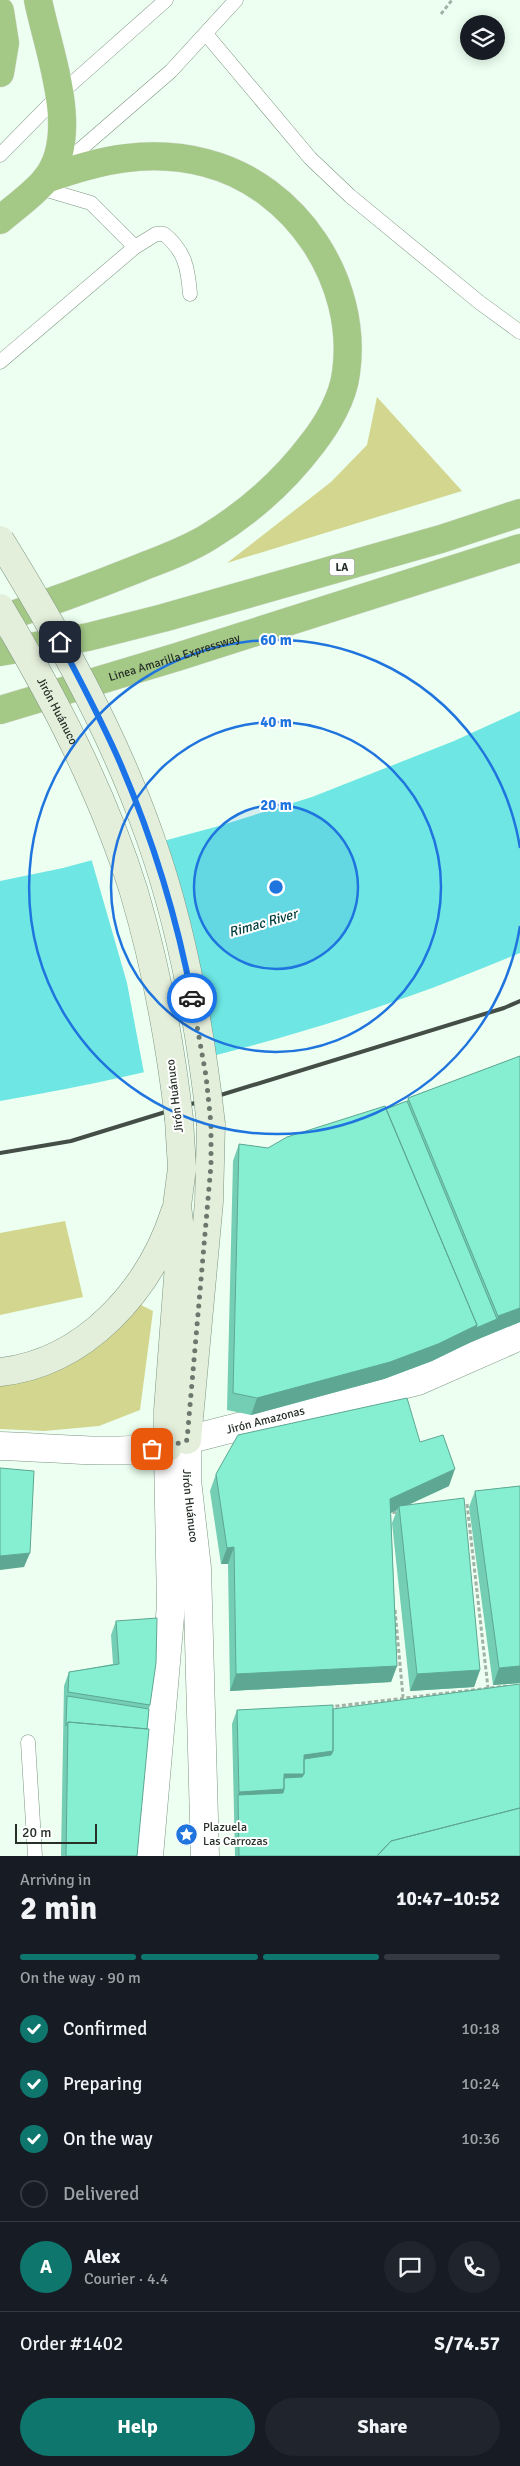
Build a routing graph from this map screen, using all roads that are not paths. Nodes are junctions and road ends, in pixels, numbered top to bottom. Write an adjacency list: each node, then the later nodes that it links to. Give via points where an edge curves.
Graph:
1 (38, 0): 7 (highway)
2 (166, 0): 7 (lane)
3 (236, 0): 5 (lane)
4 (0, 11): 6 (highway, via 5,43)
5 (206, 34): 9 (lane, via 172,72); 13 (lane, via 310,158 350,196)
6 (0, 73)
7 (60, 94): 8 (lane); 9 (highway, via 63,128 60,155)
8 (0, 154)
9 (42, 183): 10 (highway); 11 (lane, via 91,203); 19 (highway, via 99,163 144,155 206,163 235,172 261,188 297,220 326,260 347,330 346,375 340,397 304,455 261,498 208,538 70,596)
10 (0, 220)
11 (135, 246): 12 (lane, via 156,234 164,234 178,246 188,268); 14 (lane)
12 (190, 294)
13 (520, 332)
14 (0, 362)
15 (520, 513): 20 (highway, LA, via 441,539 163,618 88,637)
16 (0, 540): 25 (main road, Jirón Huánuco, bridge, via 52,625 120,762 150,838 187,969 211,1124 208,1202)
17 (520, 548): 21 (highway, Linea Amarilla Expressway)
18 (0, 608): 22 (main road, Jirón Huánuco, bridge, via 54,702 88,773 120,852 138,908 165,1018 179,1119 182,1168)
19 (0, 619)
20 (0, 652)
21 (0, 710)
22 (176, 1206): 24 (main road, via 166,1238 138,1288 124,1304 93,1332 60,1354 19,1370); 25 (main road, Jirón Huánuco, via 181,1238 168,1410)
23 (520, 1336): 25 (street, Jirón Amazonas, via 422,1370)
24 (0, 1372)
25 (177, 1444): 26 (street, Jirón Amazonas, via 136,1451); 29 (street, Jirón Huánuco, via 171,1605); 30 (street, Jirón Huánuco, via 187,1480 197,1568)
26 (0, 1446)
27 (28, 1742): 28 (lane)
28 (35, 1856)
29 (149, 1856)
30 (205, 1856)

